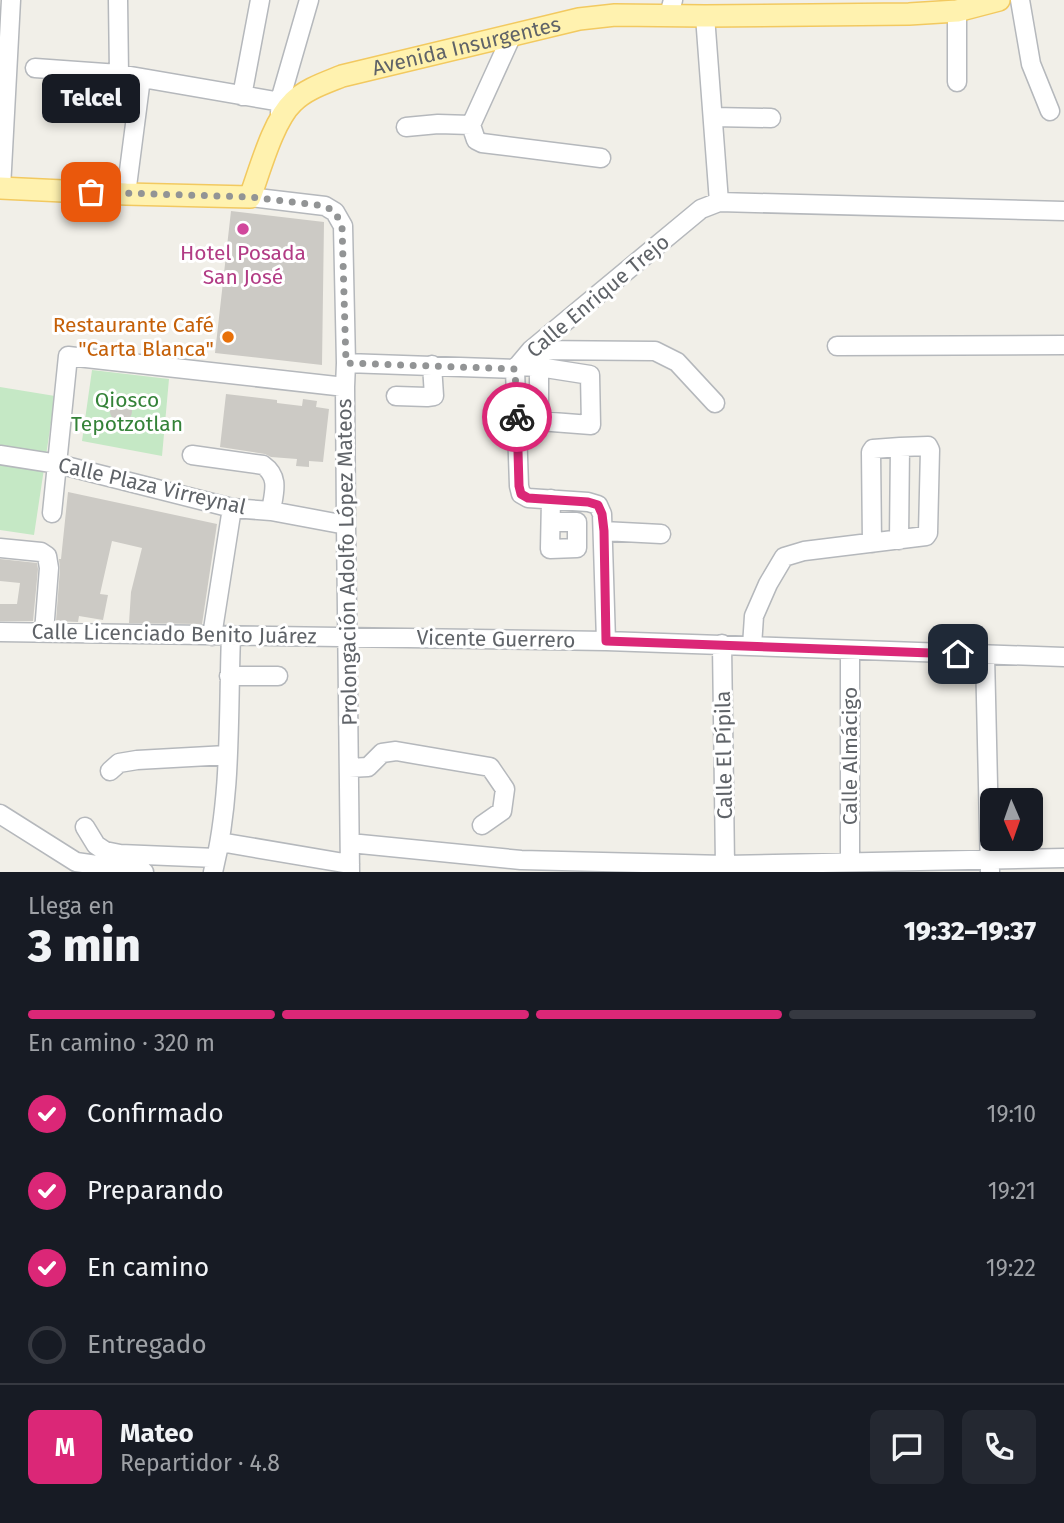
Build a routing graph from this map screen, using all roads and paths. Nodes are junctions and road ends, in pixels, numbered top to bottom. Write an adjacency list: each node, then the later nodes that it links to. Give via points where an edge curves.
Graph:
1 (118, 0): 13 (street)
2 (260, 0): 16 (street)
3 (309, 0): 17 (street)
4 (999, 0): 9 (main road, Avenida Insurgentes)
5 (1020, 0): 18 (street, via 1031,64)
6 (7, 7): 23 (street)
7 (671, 7): 10 (main road, Avenida Insurgentes); 11 (main road, Avenida Insurgentes, via 579,19)
8 (812, 7): 9 (main road, Avenida Insurgentes); 10 (main road, Avenida Insurgentes)
9 (957, 11): 15 (street)
10 (705, 16): 19 (street)
11 (512, 35): 17 (main road, Avenida Insurgentes, via 342,76 314,87); 21 (street)
12 (35, 68): 13 (street)
13 (119, 74): 14 (street)
14 (141, 78): 16 (street); 26 (street)
15 (957, 82)
16 (242, 96): 17 (street)
17 (281, 110): 27 (main road, Avenida Insurgentes)
18 (1050, 111)
19 (713, 117): 20 (street); 28 (street)
20 (771, 117)
21 (471, 125): 22 (street); 24 (street, via 482,144)
22 (406, 127)
23 (2, 138): 25 (street)
24 (601, 158)
25 (1, 188): 26 (main road)
26 (127, 194): 27 (main road)
27 (250, 197): 33 (street, Prolongación Adolfo López Mateos, via 325,206 335,212 342,226)
28 (719, 202): 29 (street, Calle Enrique Trejo); 32 (street, Calle Enrique Trejo, via 701,208)
29 (1064, 211)
30 (1064, 345): 31 (street)
31 (837, 346)
32 (531, 350): 35 (street, Calle Enrique Trejo); 39 (street, via 655,351 677,362)
33 (346, 363): 34 (street, Calle Enrique Trejo); 37 (street, Prolongación Adolfo López Mateos)
34 (432, 365): 35 (street, Calle Enrique Trejo); 38 (street, via 434,396)
35 (516, 367): 36 (street); 44 (street, via 521,494)
36 (539, 367)
37 (345, 387): 43 (street, via 68,356); 49 (street, Prolongación Adolfo López Mateos)
38 (396, 396)
39 (715, 403)
40 (900, 447): 52 (street); 52 (street, via 928,446 930,450 928,533 924,538); 53 (street, via 871,452)
41 (0, 454): 43 (street, Calle Plaza Virreynal)
42 (192, 455): 46 (street, via 272,471)
43 (58, 464): 45 (street, Calle Plaza Virreynal); 47 (street)
44 (551, 499): 48 (street); 50 (street, via 598,505)
45 (232, 508): 46 (street, Calle Plaza Virreynal); 57 (street)
46 (271, 511): 49 (street, Calle Plaza Virreynal)
47 (52, 513)
48 (551, 522)
49 (345, 525): 59 (street, Prolongación Adolfo López Mateos)
50 (604, 531): 51 (street); 60 (street)
51 (661, 534)
52 (899, 540): 53 (street)
53 (872, 543): 62 (street, via 784,557 754,616)
54 (0, 548): 56 (street, via 47,556)
55 (0, 632): 56 (street, Calle Licenciado Benito Juárez)
56 (44, 632): 57 (street, Calle Licenciado Benito Juárez)
57 (212, 636): 58 (street, Calle Licenciado Benito Juárez)
58 (231, 636): 59 (street, Calle Licenciado Benito Juárez); 66 (street)
59 (347, 636): 60 (street, Vicente Guerrero); 69 (street, Prolongación Adolfo López Mateos)
60 (606, 641): 61 (street, Vicente Guerrero)
61 (722, 644): 62 (street, Vicente Guerrero); 78 (street, Calle El Pípila)
62 (752, 646): 63 (street, Vicente Guerrero)
63 (850, 650): 64 (street, Vicente Guerrero); 77 (street, Calle Almácigo)
64 (985, 655): 65 (street, Vicente Guerrero); 80 (street)
65 (1064, 657)
66 (229, 676): 67 (street); 68 (street)
67 (278, 676)
68 (227, 755): 70 (street, via 137,760 119,763); 75 (street)
69 (349, 768): 72 (street, via 368,767 382,753 396,751 490,767 505,789 502,811); 74 (street, Prolongación Adolfo López Mateos)
70 (110, 771)
71 (0, 814): 82 (street, via 76,862)
72 (482, 825)
73 (85, 827): 75 (street, via 104,851)
74 (350, 843): 79 (street); 81 (street, Prolongación Adolfo López Mateos)
75 (216, 857): 81 (street)
76 (1064, 858): 80 (street)
77 (850, 862): 78 (street); 80 (street)
78 (725, 865): 79 (street)
79 (521, 866)
80 (990, 866)
81 (350, 868)
82 (144, 872)

